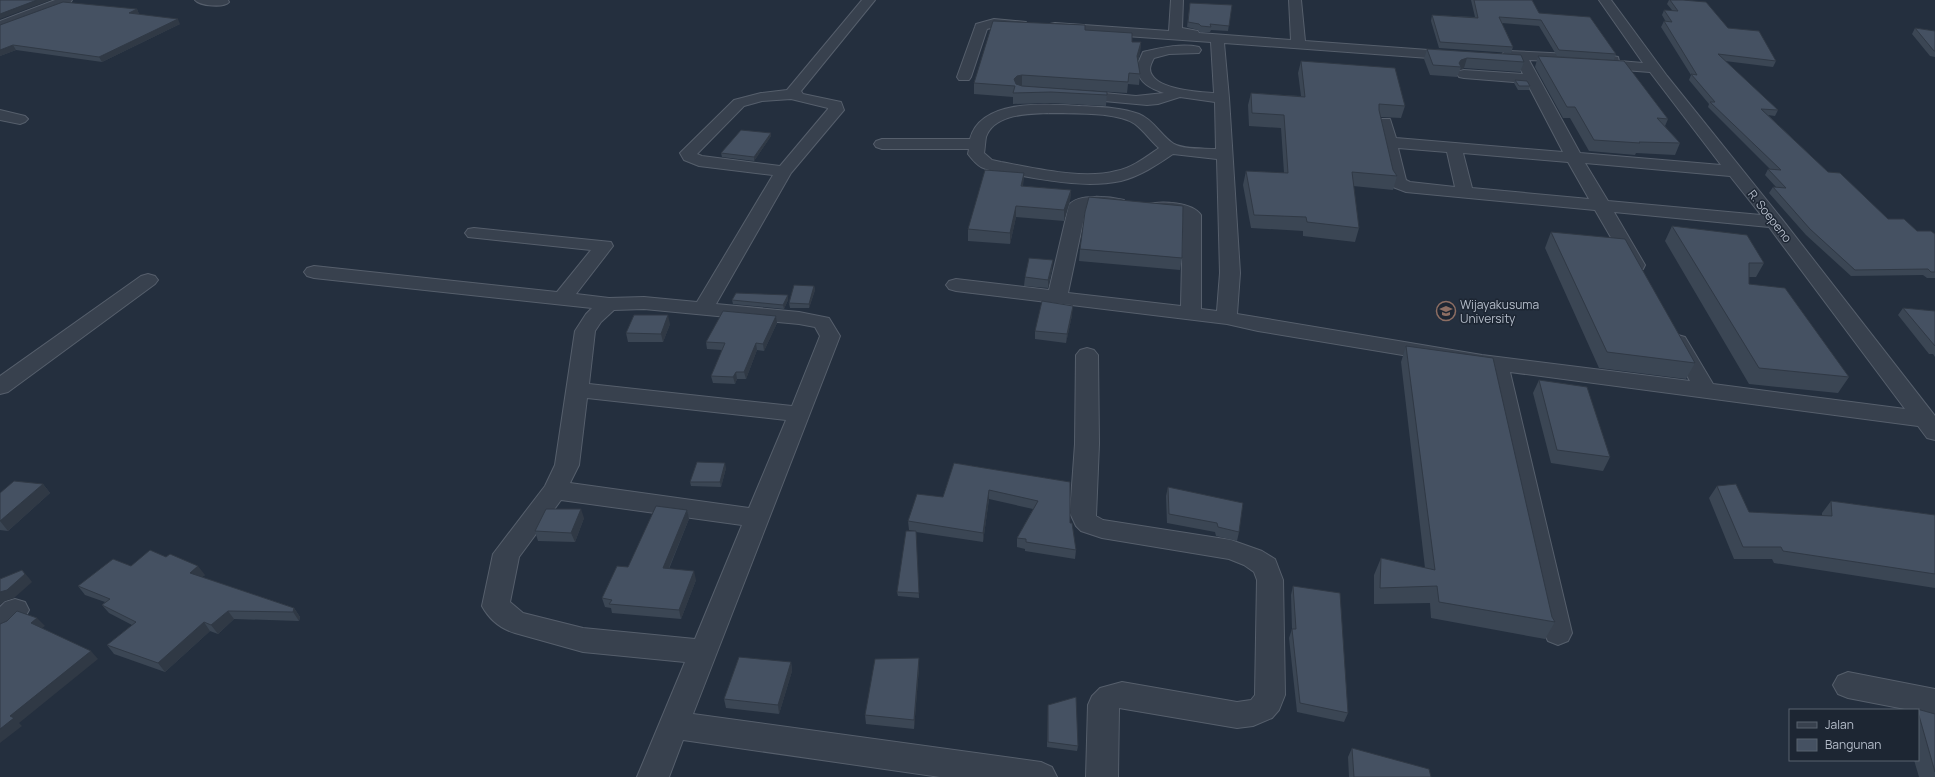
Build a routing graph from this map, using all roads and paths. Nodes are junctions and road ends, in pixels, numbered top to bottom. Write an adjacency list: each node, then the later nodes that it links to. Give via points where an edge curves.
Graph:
1 (66, 0): 8 (street)
2 (201, 0): 7 (street)
3 (869, 0): 19 (street, via 801,80)
4 (1177, 0): 9 (street, via 1174,30 1177,32)
5 (1295, 0): 9 (street)
6 (1605, 0): 12 (street, R. Soepeno)
7 (222, 2)
8 (0, 26)
9 (1298, 42): 10 (street, via 1468,55)
10 (1217, 45): 15 (street, via 994,23 981,27); 18 (street, via 1148,55 1142,70 1144,76 1159,88); 21 (street)
11 (1522, 59): 12 (street, via 1495,56); 13 (street); 17 (street)
12 (1653, 65): 13 (street); 33 (street, R. Soepeno)
13 (1624, 66): 16 (street)
14 (1464, 74): 17 (street)
15 (964, 77)
16 (1634, 78)
17 (1532, 79): 31 (street)
18 (1178, 92): 20 (street, via 1166,98 1148,100); 21 (street)
19 (794, 94): 32 (street, via 836,105 836,110); 32 (street, via 761,97 739,103 688,153 690,157 699,161)
20 (1082, 95)
21 (1222, 98): 30 (street)
22 (0, 115): 23 (street)
23 (20, 118)
24 (1385, 122): 25 (street)
25 (1389, 142): 29 (street); 34 (street, via 1399,183 1406,187)
26 (882, 144): 27 (street)
27 (976, 144): 28 (street, via 976,154 986,164 998,168 1093,179 1121,176); 28 (street, via 984,126 1006,113 1021,108 1052,108 1111,112 1137,119)
28 (1170, 148): 30 (street)
29 (1454, 148): 31 (street); 34 (street)
30 (1224, 155): 47 (street, via 1230,273)
31 (1574, 158): 33 (street); 35 (street)
32 (784, 171): 45 (street)
33 (1733, 171): 36 (street, R. Soepeno)
34 (1465, 193): 35 (street)
35 (1602, 206): 36 (street); 40 (street)
36 (1775, 222): 55 (street, R. Soepeno)
37 (474, 233): 43 (street, via 604,246)
38 (314, 272): 43 (street)
39 (148, 280): 51 (street)
40 (1644, 280)
41 (956, 285): 42 (street)
42 (1057, 298): 46 (street); 46 (street, via 1078,205 1087,202 1183,210 1192,215)
43 (562, 299): 44 (street)
44 (610, 304): 45 (street, via 644,303); 52 (street, via 593,318 585,331)
45 (703, 309): 54 (street, via 822,322 830,336)
46 (1191, 314): 47 (street)
47 (1227, 318): 50 (street)
48 (1670, 328): 53 (street)
49 (1087, 355): 65 (street, via 1087,444 1083,513 1085,520 1092,526 1102,529 1231,550 1266,566 1270,580 1268,703 1262,710 1252,714 1236,715 1122,695 1110,697 1103,705)
50 (1497, 364): 53 (street); 58 (street)
51 (0, 387)
52 (577, 390): 54 (street); 56 (street, via 567,465)
53 (1706, 390): 55 (street)
54 (800, 414): 57 (street)
55 (1930, 426)
56 (555, 490): 57 (street); 59 (street, via 506,554 496,606 515,622 583,640)
57 (758, 518): 59 (street)
58 (1558, 633)
59 (704, 652): 62 (street)
60 (1848, 685): 61 (street)
61 (1935, 702)
62 (674, 725): 63 (street); 64 (street)
63 (654, 777)
64 (1041, 777)
65 (1102, 777)

